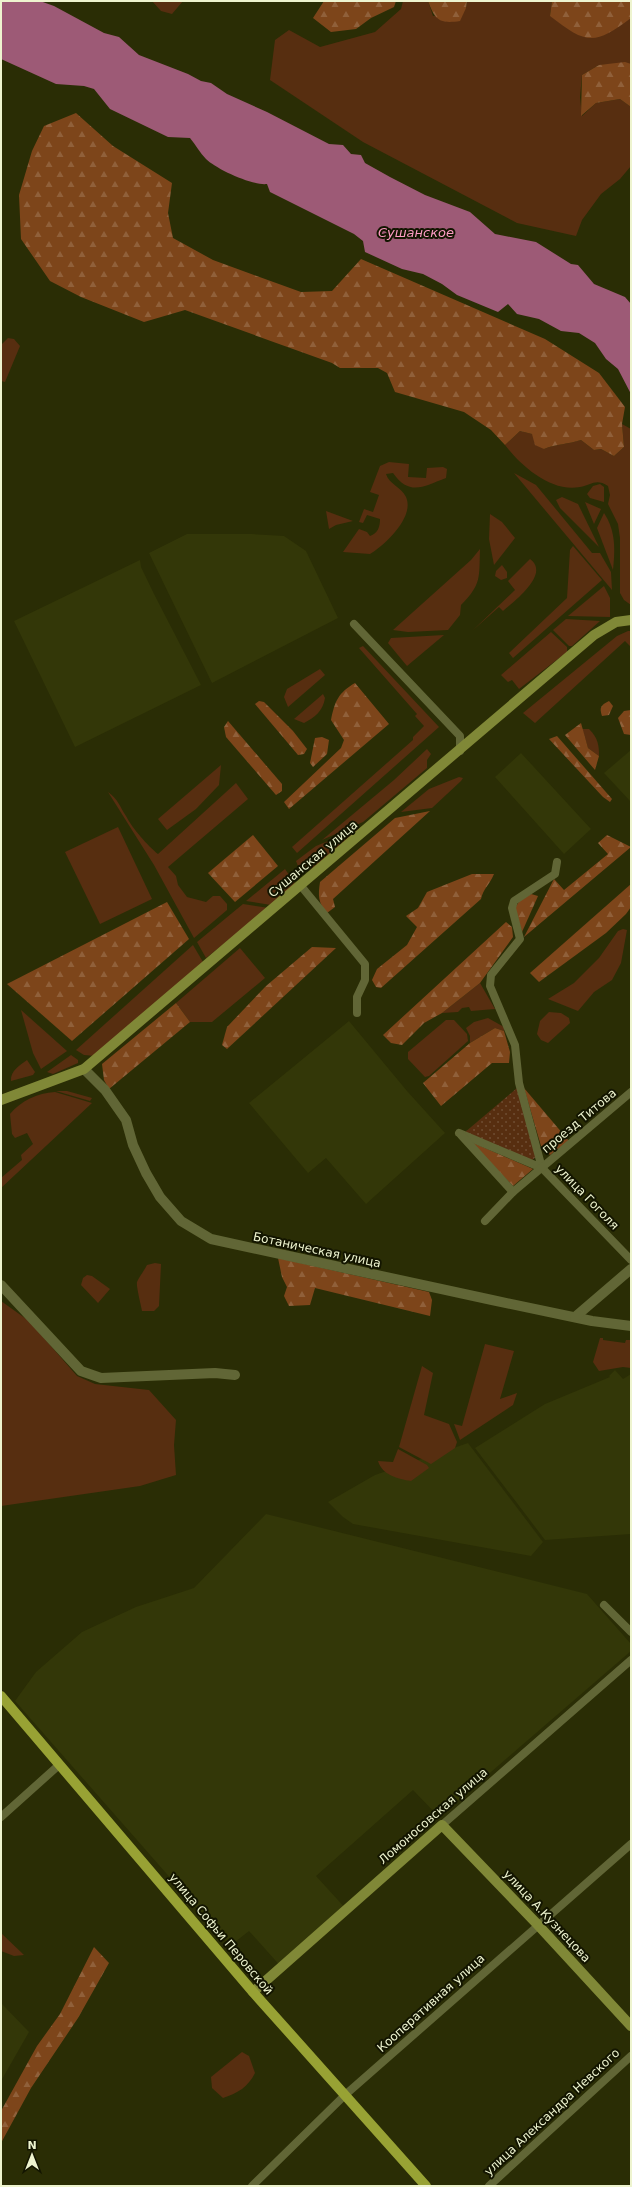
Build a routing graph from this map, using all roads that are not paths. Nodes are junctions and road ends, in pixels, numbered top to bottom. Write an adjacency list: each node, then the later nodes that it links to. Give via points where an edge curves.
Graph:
1 (631, 620): 3 (main road, Сушанская улица, via 616,622 600,630)
2 (354, 624): 3 (street, via 460,736)
3 (460, 751): 5 (main road, Сушанская улица)
4 (557, 862): 10 (street, via 555,874 514,901 512,908 520,939 491,975 490,986 515,1045 519,1083)
5 (301, 886): 6 (street, via 365,964 365,980 357,996); 7 (main road, Сушанская улица)
6 (357, 1013)
7 (84, 1069): 9 (main road, Сушанская улица); 16 (street, Ботаническая улица, via 105,1090 126,1120 133,1145 160,1197 181,1221 211,1239)
8 (631, 1092): 10 (street, проезд Титова)
9 (1, 1100)
10 (542, 1168): 11 (street, проезд Титова); 11 (street, via 459,1133); 13 (street, улица Гоголя)
11 (513, 1192): 12 (street, проезд Титова)
12 (485, 1221)
13 (631, 1260)
14 (631, 1269): 16 (street)
15 (1, 1285): 18 (street, via 80,1371 101,1378 215,1373)
16 (575, 1317): 17 (street, Ботаническая улица)
17 (631, 1326)
18 (235, 1375)
19 (604, 1605): 20 (street)
20 (631, 1632)
21 (631, 1660): 25 (street, Ломоносовская улица)
22 (1, 1696): 23 (main road, улица Софьи Перовской)
23 (59, 1765): 24 (street); 28 (main road, улица Софьи Перовской)
24 (1, 1818)
25 (442, 1825): 27 (main road, улица А.Кузнецова); 28 (main road, Ломоносовская улица)
26 (631, 1844): 27 (street, Кооперативная улица)
27 (538, 1925): 29 (main road, улица А.Кузнецова); 31 (street, Кооперативная улица)
28 (253, 1992): 31 (main road, улица Софьи Перовской)
29 (631, 2026)
30 (631, 2056): 34 (street, улица Александра Невского)
31 (345, 2095): 32 (street, Кооперативная улица); 33 (main road, улица Софьи Перовской)
32 (252, 2186)
33 (426, 2186)
34 (489, 2186)

